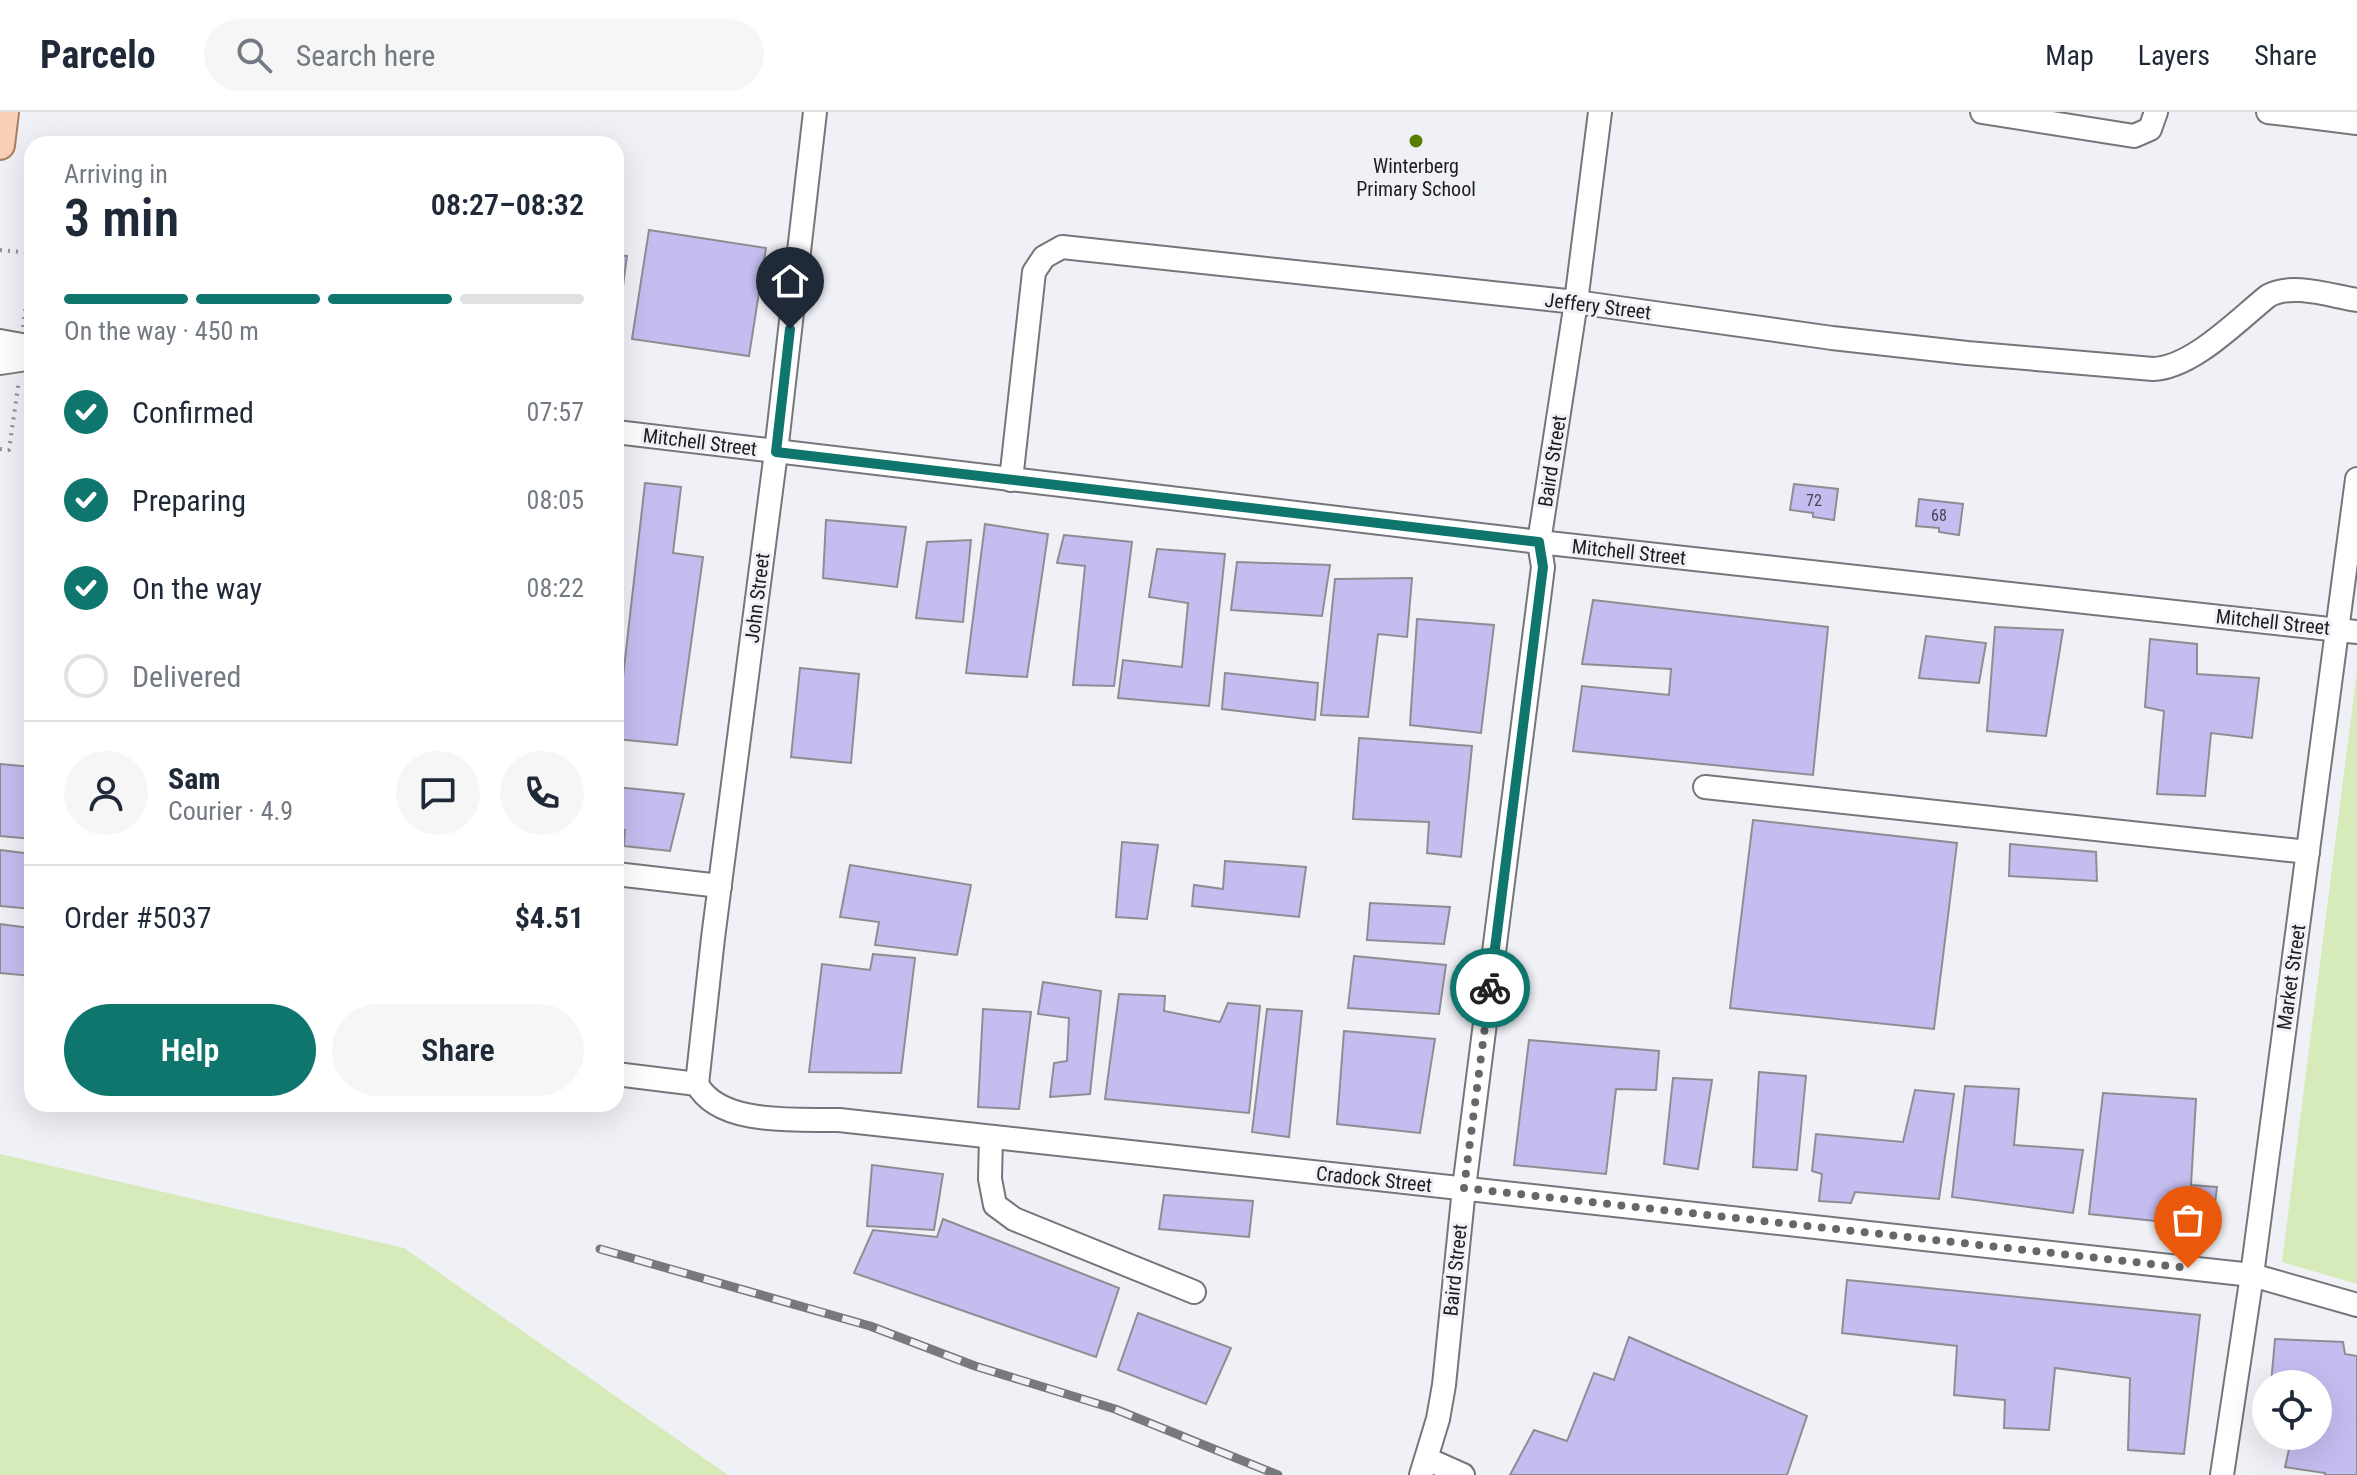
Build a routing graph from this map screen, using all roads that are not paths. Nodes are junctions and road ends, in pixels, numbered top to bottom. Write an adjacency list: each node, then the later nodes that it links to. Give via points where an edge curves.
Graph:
1 (4, 112): 8 (main road)
2 (815, 112): 14 (street, John Street)
3 (1600, 112): 10 (street, Baird Street)
4 (1982, 112): 5 (street, via 2134,136 2150,129)
5 (2156, 112)
6 (2268, 112): 7 (street)
7 (2357, 123)
8 (0, 145)
9 (2357, 300): 10 (street, Jeffery Street, via 2278,291 2191,356 2165,369 1832,338)
10 (1576, 302): 16 (street, Jeffery Street, via 1057,248 1034,272); 17 (street, Baird Street)
11 (21, 345): 12 (street, via 20,360)
12 (0, 363)
13 (624, 433): 14 (street, Mitchell Street)
14 (776, 452): 16 (street, Mitchell Street); 22 (street, John Street)
15 (2357, 479): 18 (street, Market Street)
16 (1011, 480): 17 (street, Mitchell Street)
17 (1539, 542): 18 (street, Mitchell Street); 26 (street, Baird Street, via 1543,567)
18 (2347, 631): 20 (street, Market Street)
19 (1705, 787): 20 (street)
20 (2308, 852): 27 (street, Market Street)
21 (624, 875): 22 (street)
22 (720, 886): 24 (street, John Street)
23 (624, 1075): 24 (street)
24 (697, 1084): 25 (street, Cradock Street, via 703,1095 730,1111)
25 (991, 1137): 26 (street, Cradock Street); 28 (street, via 990,1179 995,1205 1004,1212)
26 (1464, 1188): 27 (street, Cradock Street); 30 (street, Baird Street, via 1444,1385)
27 (2252, 1275): 29 (street, Cradock Street); 32 (street, Market Street)
28 (1194, 1292)
29 (2357, 1305)
30 (1424, 1467): 31 (street)
31 (1463, 1475)
32 (2222, 1475)

